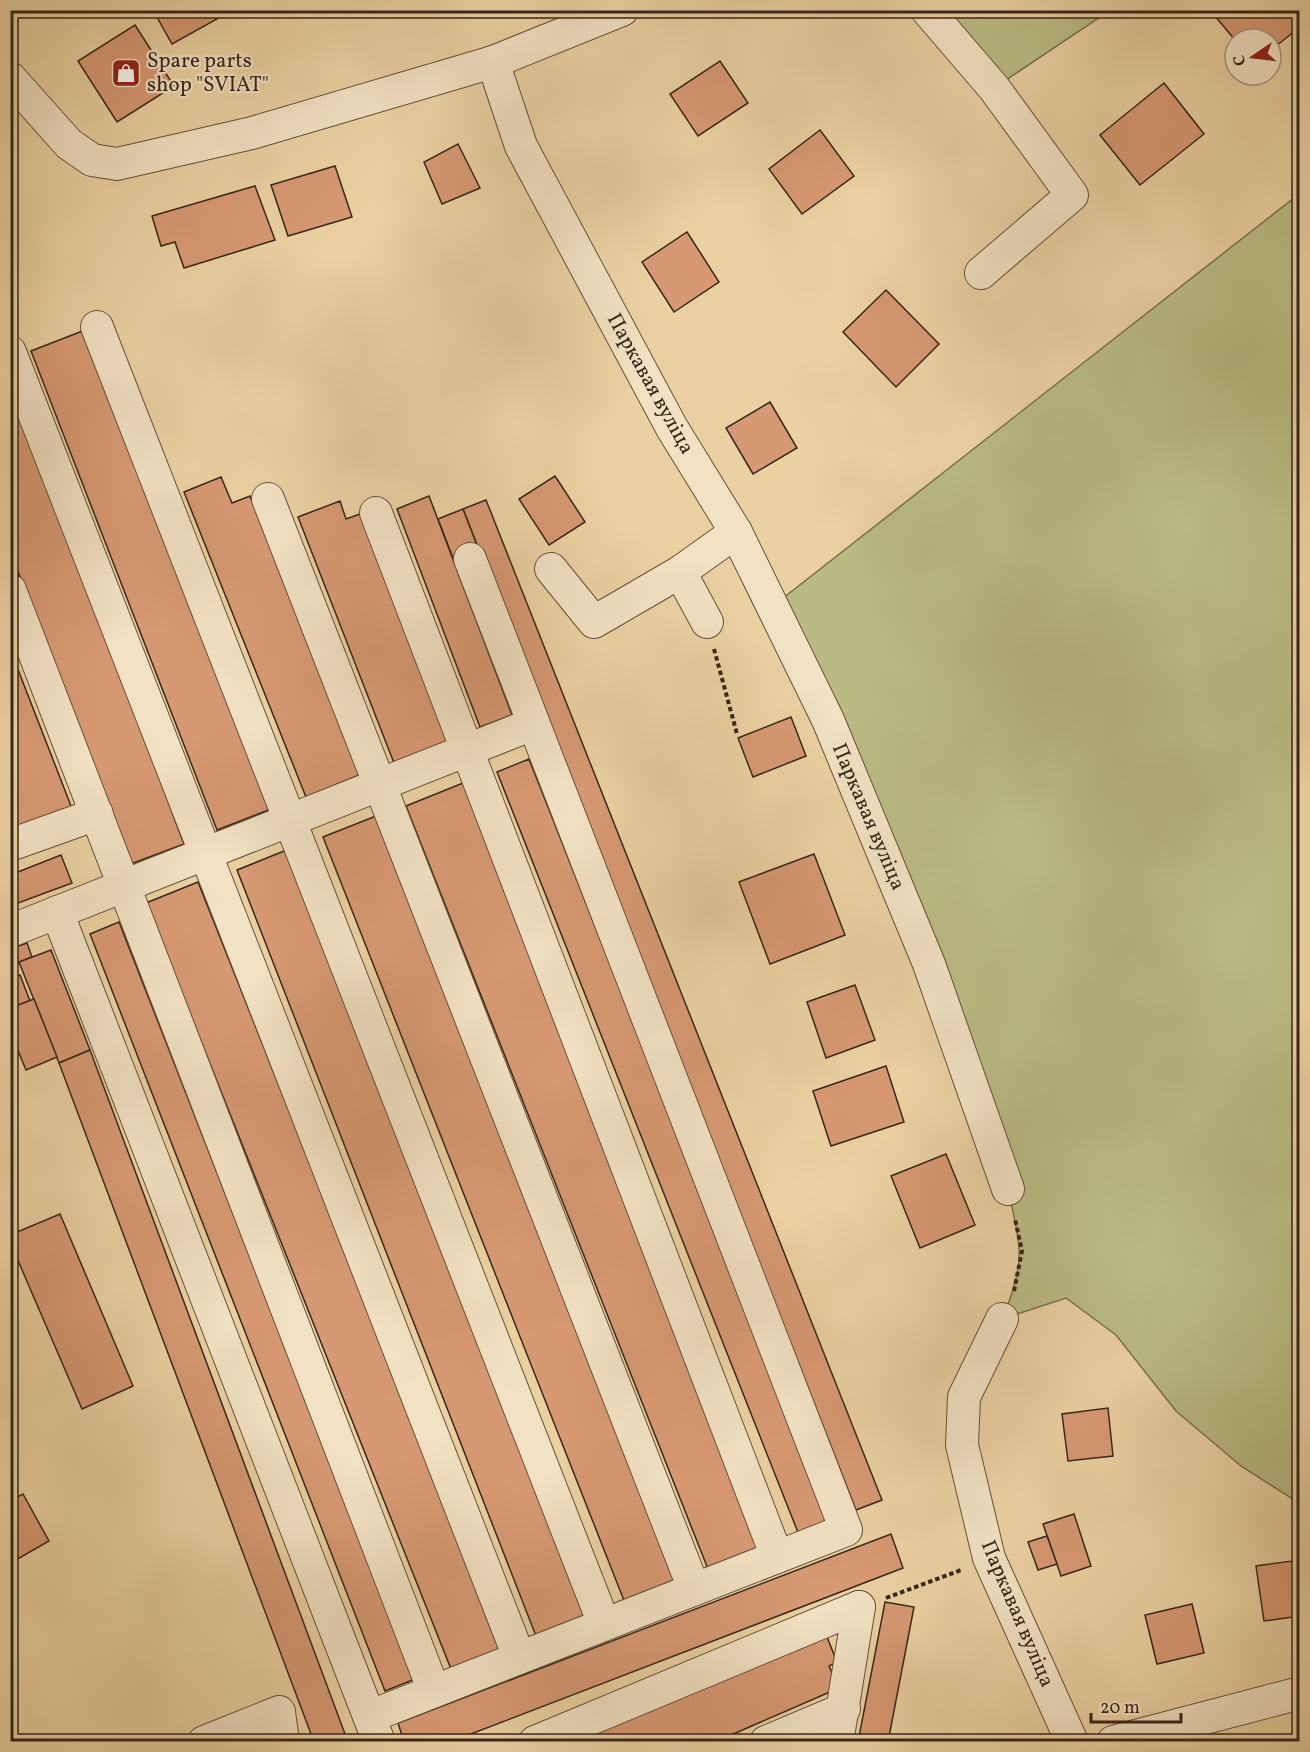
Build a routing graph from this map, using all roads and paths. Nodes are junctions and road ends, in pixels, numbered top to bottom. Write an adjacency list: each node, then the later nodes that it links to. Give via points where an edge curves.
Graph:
1 (622, 10): 3 (street)
2 (927, 10): 5 (street, via 994,88 1072,195)
3 (493, 62): 4 (street, via 252,133 117,164 92,160 69,144); 10 (street, Паркавая вуліца, via 520,146 672,428)
4 (10, 78)
5 (981, 273)
6 (97, 327): 21 (street)
7 (10, 352): 23 (street)
8 (268, 499): 19 (street)
9 (376, 513): 18 (street)
10 (736, 532): 13 (street); 27 (street, Паркавая вуліца, via 828,720 912,922)
11 (470, 559): 16 (street)
12 (551, 569): 13 (street, via 594,622)
13 (680, 572): 15 (street)
14 (10, 590): 20 (street)
15 (707, 622): 17 (path)
16 (533, 724): 18 (street); 29 (street, via 846,1530)
17 (737, 734)
18 (467, 750): 19 (street); 29 (street)
19 (379, 785): 21 (street); 31 (street)
20 (97, 814): 22 (street); 24 (street)
21 (290, 820): 23 (street); 33 (street)
22 (12, 841)
23 (206, 854): 24 (street); 34 (street)
24 (124, 886): 25 (street); 35 (street)
25 (57, 912): 26 (street); 38 (street)
26 (10, 931)
27 (1008, 1189): 28 (path, via 1022,1251 1017,1284)
28 (1002, 1319): 30 (street, Паркавая вуліца, via 964,1397 962,1445)
29 (777, 1557): 31 (street)
30 (989, 1558): 32 (path); 44 (street, Паркавая вуліца)
31 (694, 1589): 33 (street)
32 (859, 1607): 37 (street); 41 (street)
33 (604, 1624): 34 (street)
34 (519, 1658): 35 (street)
35 (434, 1691): 38 (street)
36 (1299, 1693): 45 (street)
37 (844, 1708): 42 (street); 43 (street)
38 (375, 1729)
39 (204, 1742): 40 (street, via 279,1712)
40 (283, 1742)
41 (535, 1742)
42 (766, 1742)
43 (837, 1742)
44 (1072, 1742)
45 (1113, 1742)

